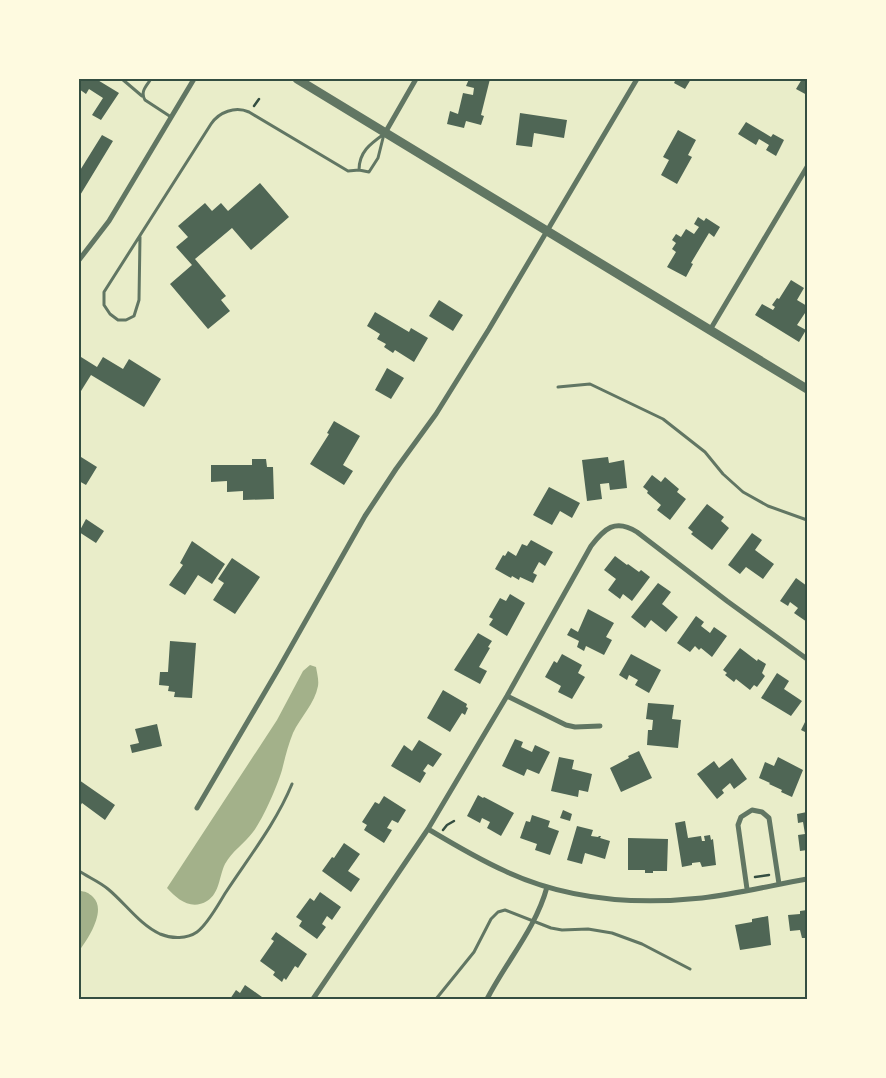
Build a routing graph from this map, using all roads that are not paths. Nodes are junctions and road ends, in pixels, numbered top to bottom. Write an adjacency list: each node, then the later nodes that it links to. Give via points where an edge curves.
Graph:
1 (122, 79): 7 (lane)
2 (150, 79): 7 (lane, via 143,91)
3 (194, 79): 8 (street)
4 (296, 79): 9 (street)
5 (416, 79): 9 (street)
6 (638, 79): 12 (street)
7 (144, 98): 8 (lane)
8 (170, 117): 14 (street, via 108,220)
9 (385, 133): 11 (lane, via 366,148 359,159); 11 (lane, via 373,168 369,172); 12 (street)
10 (807, 167): 15 (street)
11 (359, 170): 13 (lane, via 344,169 249,112 227,112 213,121)
12 (547, 231): 15 (street); 23 (street, via 436,414 365,516)
13 (140, 237): 13 (lane, via 104,292 104,305 118,320 134,316 139,300)
14 (79, 260)
15 (710, 330): 17 (street)
16 (558, 387): 18 (lane, via 590,384 663,419 705,452 743,492 768,506)
17 (807, 390)
18 (807, 520)
19 (807, 659): 20 (street, via 632,528 615,525 591,546)
20 (507, 696): 21 (street, via 566,725); 24 (street)
21 (600, 726)
22 (292, 784): 25 (lane, via 283,806 214,910 198,931 188,937 161,934 142,921 108,888)
23 (197, 808)
24 (428, 829): 28 (street, via 505,872); 32 (street)
25 (79, 871)
26 (807, 879): 27 (street)
27 (779, 884): 29 (street); 29 (street, via 769,818 760,811 752,810 741,817 738,825)
28 (547, 887): 29 (street, via 584,896 642,902 704,898); 30 (street)
29 (748, 889)
30 (532, 922): 31 (lane, via 562,930 588,929 612,933 642,944); 33 (lane, via 508,910 498,912 474,952); 34 (street)
31 (690, 969)
32 (313, 999)
33 (436, 999)
34 (487, 999)

